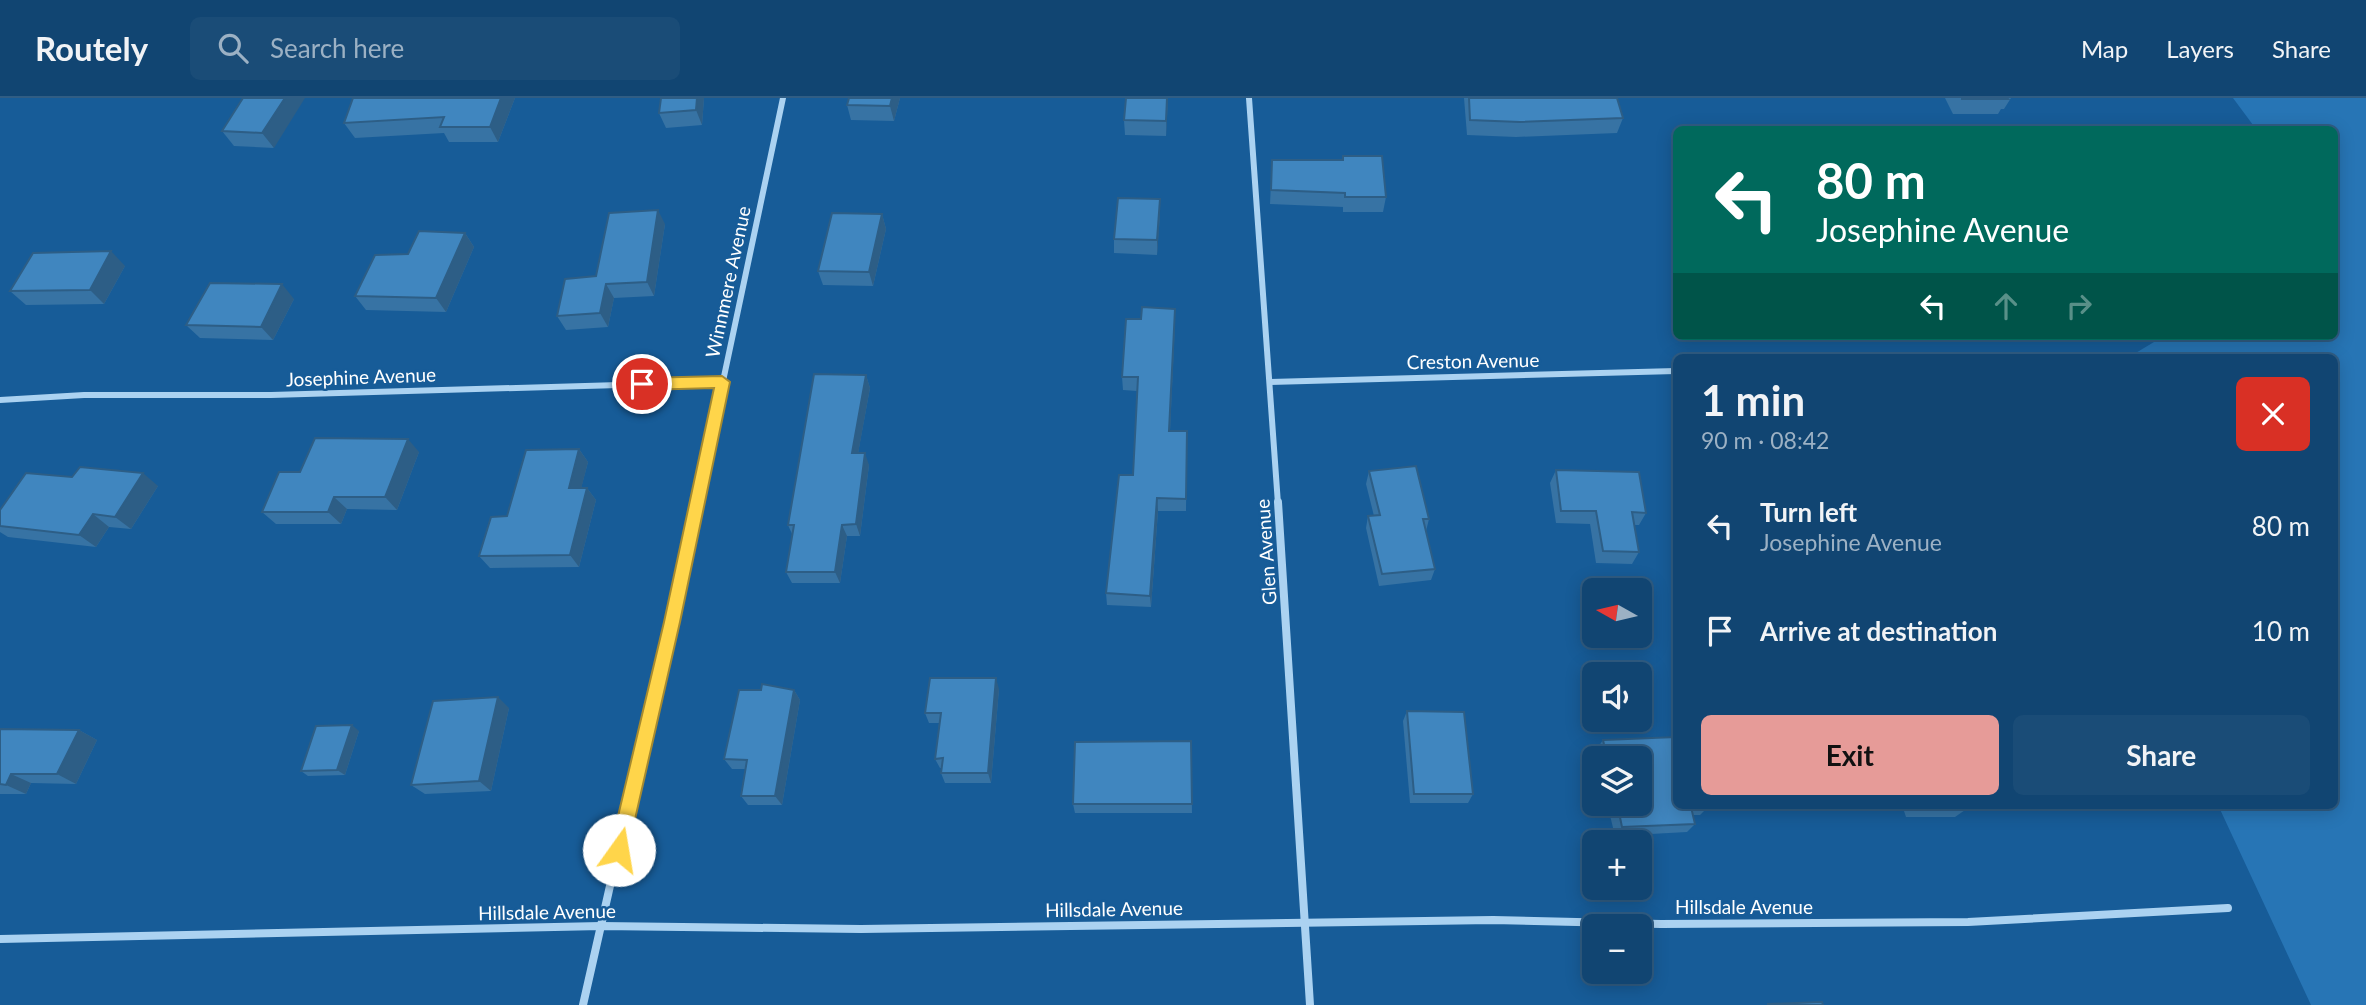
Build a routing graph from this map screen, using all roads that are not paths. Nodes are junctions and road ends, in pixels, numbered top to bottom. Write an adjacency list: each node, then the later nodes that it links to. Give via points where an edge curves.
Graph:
1 (783, 98): 4 (street, Winnmere Avenue)
2 (1249, 98): 5 (street, Glen Avenue)
3 (1673, 371): 5 (street, Creston Avenue)
4 (722, 382): 6 (street, Josephine Avenue); 9 (street, Winnmere Avenue)
5 (1270, 382): 8 (street, Glen Avenue)
6 (0, 400)
7 (2228, 908): 8 (street, Hillsdale Avenue, via 1968,922 1493,920)
8 (1305, 925): 9 (street, Hillsdale Avenue); 12 (street, Glen Avenue)
9 (601, 926): 10 (street, Hillsdale Avenue); 11 (street, Winnmere Avenue)
10 (0, 939)
11 (583, 1005)
12 (1310, 1005)

